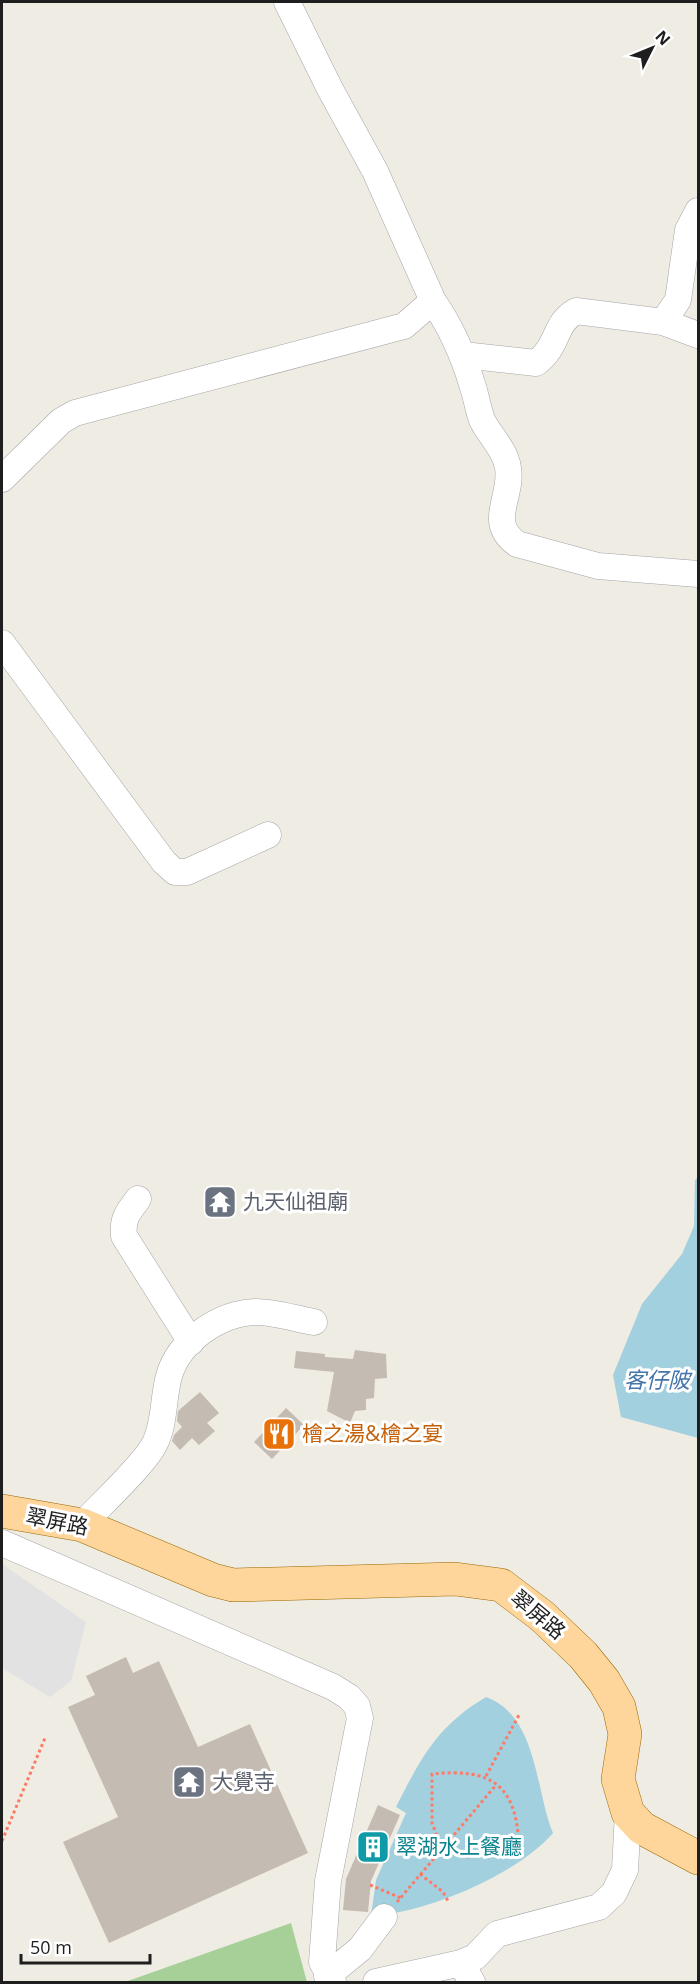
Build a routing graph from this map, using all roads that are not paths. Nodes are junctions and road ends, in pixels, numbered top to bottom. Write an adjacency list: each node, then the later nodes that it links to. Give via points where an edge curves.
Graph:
1 (287, 2): 3 (street, via 375,171)
2 (699, 211): 4 (street, via 688,230 678,300)
3 (432, 302): 6 (street); 7 (street, via 404,326 75,413 55,426)
4 (663, 322): 5 (street); 6 (street, via 576,311 565,317 549,353 536,363)
5 (699, 335)
6 (463, 355): 8 (street, via 483,420 508,469 501,519 507,537 517,544 598,566)
7 (2, 479)
8 (699, 574)
9 (2, 643): 10 (street, via 175,872 188,872)
10 (268, 835)
11 (138, 1199): 13 (street, via 126,1214 124,1236)
12 (314, 1322): 13 (street, via 257,1312 235,1315)
13 (191, 1342): 15 (street, via 177,1354 169,1376 155,1444)
14 (2, 1511): 15 (main road, 翠屏路)
15 (82, 1525): 17 (main road, 翠屏路, via 233,1585 455,1579 501,1585 534,1609 583,1655 619,1707 625,1734 618,1779)
16 (2, 1543): 21 (street, 翠屏路, via 322,1683 349,1697 357,1706 360,1718 355,1750 328,1881 322,1962)
17 (628, 1814): 18 (main road, via 642,1827); 20 (street, 翠屏路, via 625,1870 614,1893 600,1907 497,1934 475,1957)
18 (699, 1858)
19 (384, 1917): 21 (street)
20 (467, 1973): 22 (street, 翠屏路)
21 (330, 1979)
22 (376, 1983)

